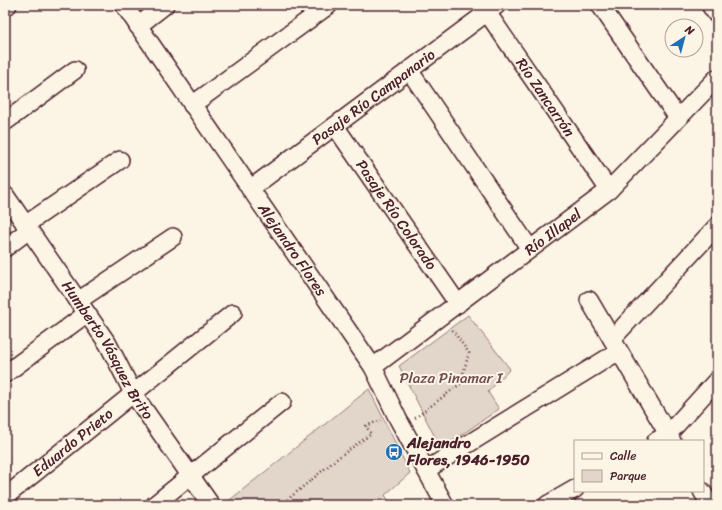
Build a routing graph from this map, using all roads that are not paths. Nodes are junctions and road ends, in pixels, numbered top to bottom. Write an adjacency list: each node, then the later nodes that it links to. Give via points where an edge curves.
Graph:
1 (8, 5): 7 (street)
2 (124, 5): 10 (street, Alejandro Flores)
3 (166, 5): 10 (street)
4 (329, 5): 14 (street)
5 (600, 5): 15 (street)
6 (710, 5): 9 (street)
7 (5, 7)
8 (488, 8): 12 (street, Pasaje Río Campanario); 20 (street, Río Zancarrón)
9 (717, 15)
10 (138, 26): 14 (street, Alejandro Flores)
11 (75, 70): 16 (street)
12 (410, 70): 17 (street, Pasaje Río Campanario); 26 (street)
13 (717, 78): 15 (street, Río Illapel)
14 (192, 105): 19 (street, Alejandro Flores)
15 (678, 118): 20 (street, Río Illapel)
16 (5, 122)
17 (335, 126): 19 (street, Pasaje Río Campanario); 28 (street, Pasaje Río Colorado)
18 (120, 160): 23 (street)
19 (250, 190): 32 (street, Alejandro Flores)
20 (609, 190): 26 (street, Río Illapel)
21 (5, 195): 23 (street, Humberto Vásquez Brito)
22 (717, 226): 31 (street)
23 (27, 228): 25 (street); 29 (street, Humberto Vásquez Brito)
24 (173, 237): 29 (street)
25 (5, 248)
26 (530, 249): 28 (street, Río Illapel)
27 (589, 300): 31 (street)
28 (458, 304): 32 (street, Río Illapel)
29 (82, 307): 33 (street); 35 (street, Humberto Vásquez Brito, via 108,344)
30 (233, 313): 35 (street, Eduardo Prieto)
31 (615, 345): 37 (street); 38 (street)
32 (373, 367): 38 (street, Alejandro Flores)
33 (5, 374)
34 (717, 380): 37 (street)
35 (134, 394): 39 (street, Humberto Vásquez Brito); 42 (street, Eduardo Prieto)
36 (282, 402): 39 (street)
37 (665, 439)
38 (426, 470): 45 (street, Alejandro Flores)
39 (190, 476): 43 (street); 44 (street, Humberto Vásquez Brito)
40 (574, 490): 46 (street)
41 (703, 492): 47 (street)
42 (5, 497)
43 (154, 505)
44 (211, 505)
45 (445, 505)
46 (547, 505)
47 (710, 505)

